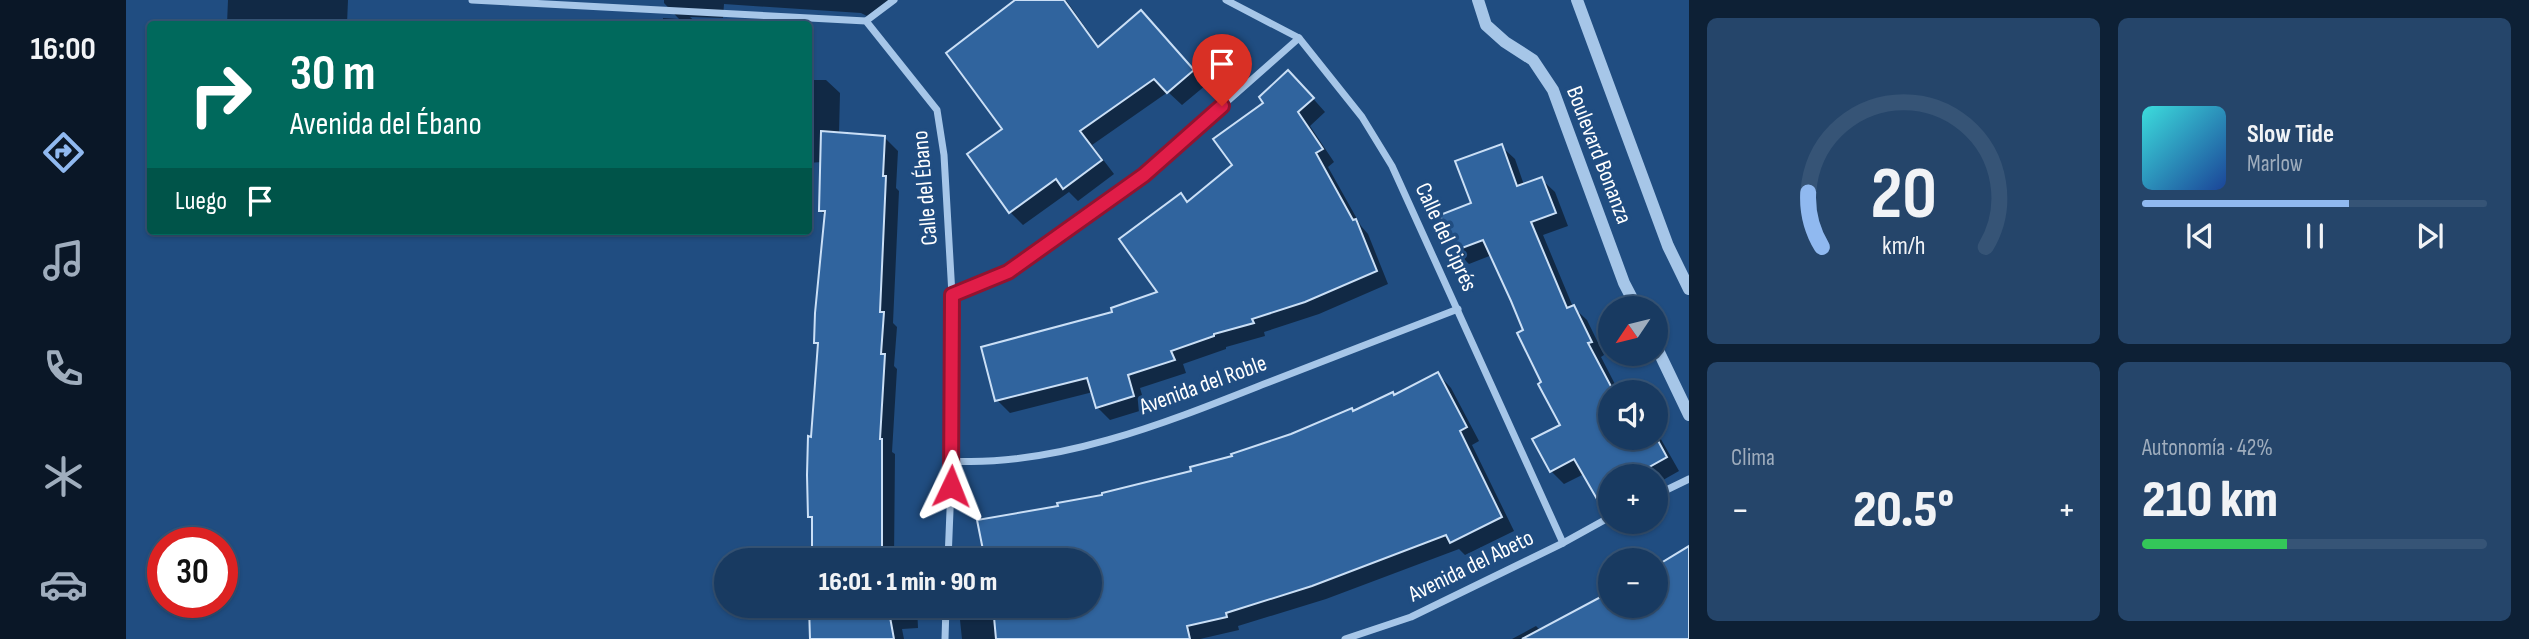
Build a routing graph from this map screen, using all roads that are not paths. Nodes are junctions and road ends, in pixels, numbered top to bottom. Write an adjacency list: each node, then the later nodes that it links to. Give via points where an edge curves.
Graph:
1 (472, 0): 6 (street)
2 (894, 0): 6 (street)
3 (1226, 0): 7 (street, Calle del Ciprés)
4 (1478, 0): 10 (street, Boulevard Bonanza, via 1486,25 1533,60 1553,90)
5 (1577, 0): 8 (street, Boulevard Bonanza, via 1668,246)
6 (866, 21): 9 (street, Calle del Ébano, via 937,110)
7 (1299, 38): 9 (street, via 1144,175 1008,272); 11 (street, Calle del Ciprés, via 1362,117 1392,166)
8 (1689, 289)
9 (952, 295): 14 (street, Calle del Ébano)
10 (1631, 296)
11 (1458, 309): 14 (street, Avenida del Roble, via 1196,411 1062,453 977,463); 18 (street, Calle del Ciprés)
12 (1666, 366): 13 (street)
13 (1689, 415)
14 (952, 461): 19 (street, Calle del Ébano)
15 (1689, 479): 16 (street)
16 (1668, 489)
17 (1598, 524): 18 (street, Avenida del Abeto)
18 (1563, 543): 22 (street, Avenida del Abeto, via 1412,617)
19 (948, 548)
20 (946, 618): 21 (street)
21 (945, 639)
22 (1345, 639)

